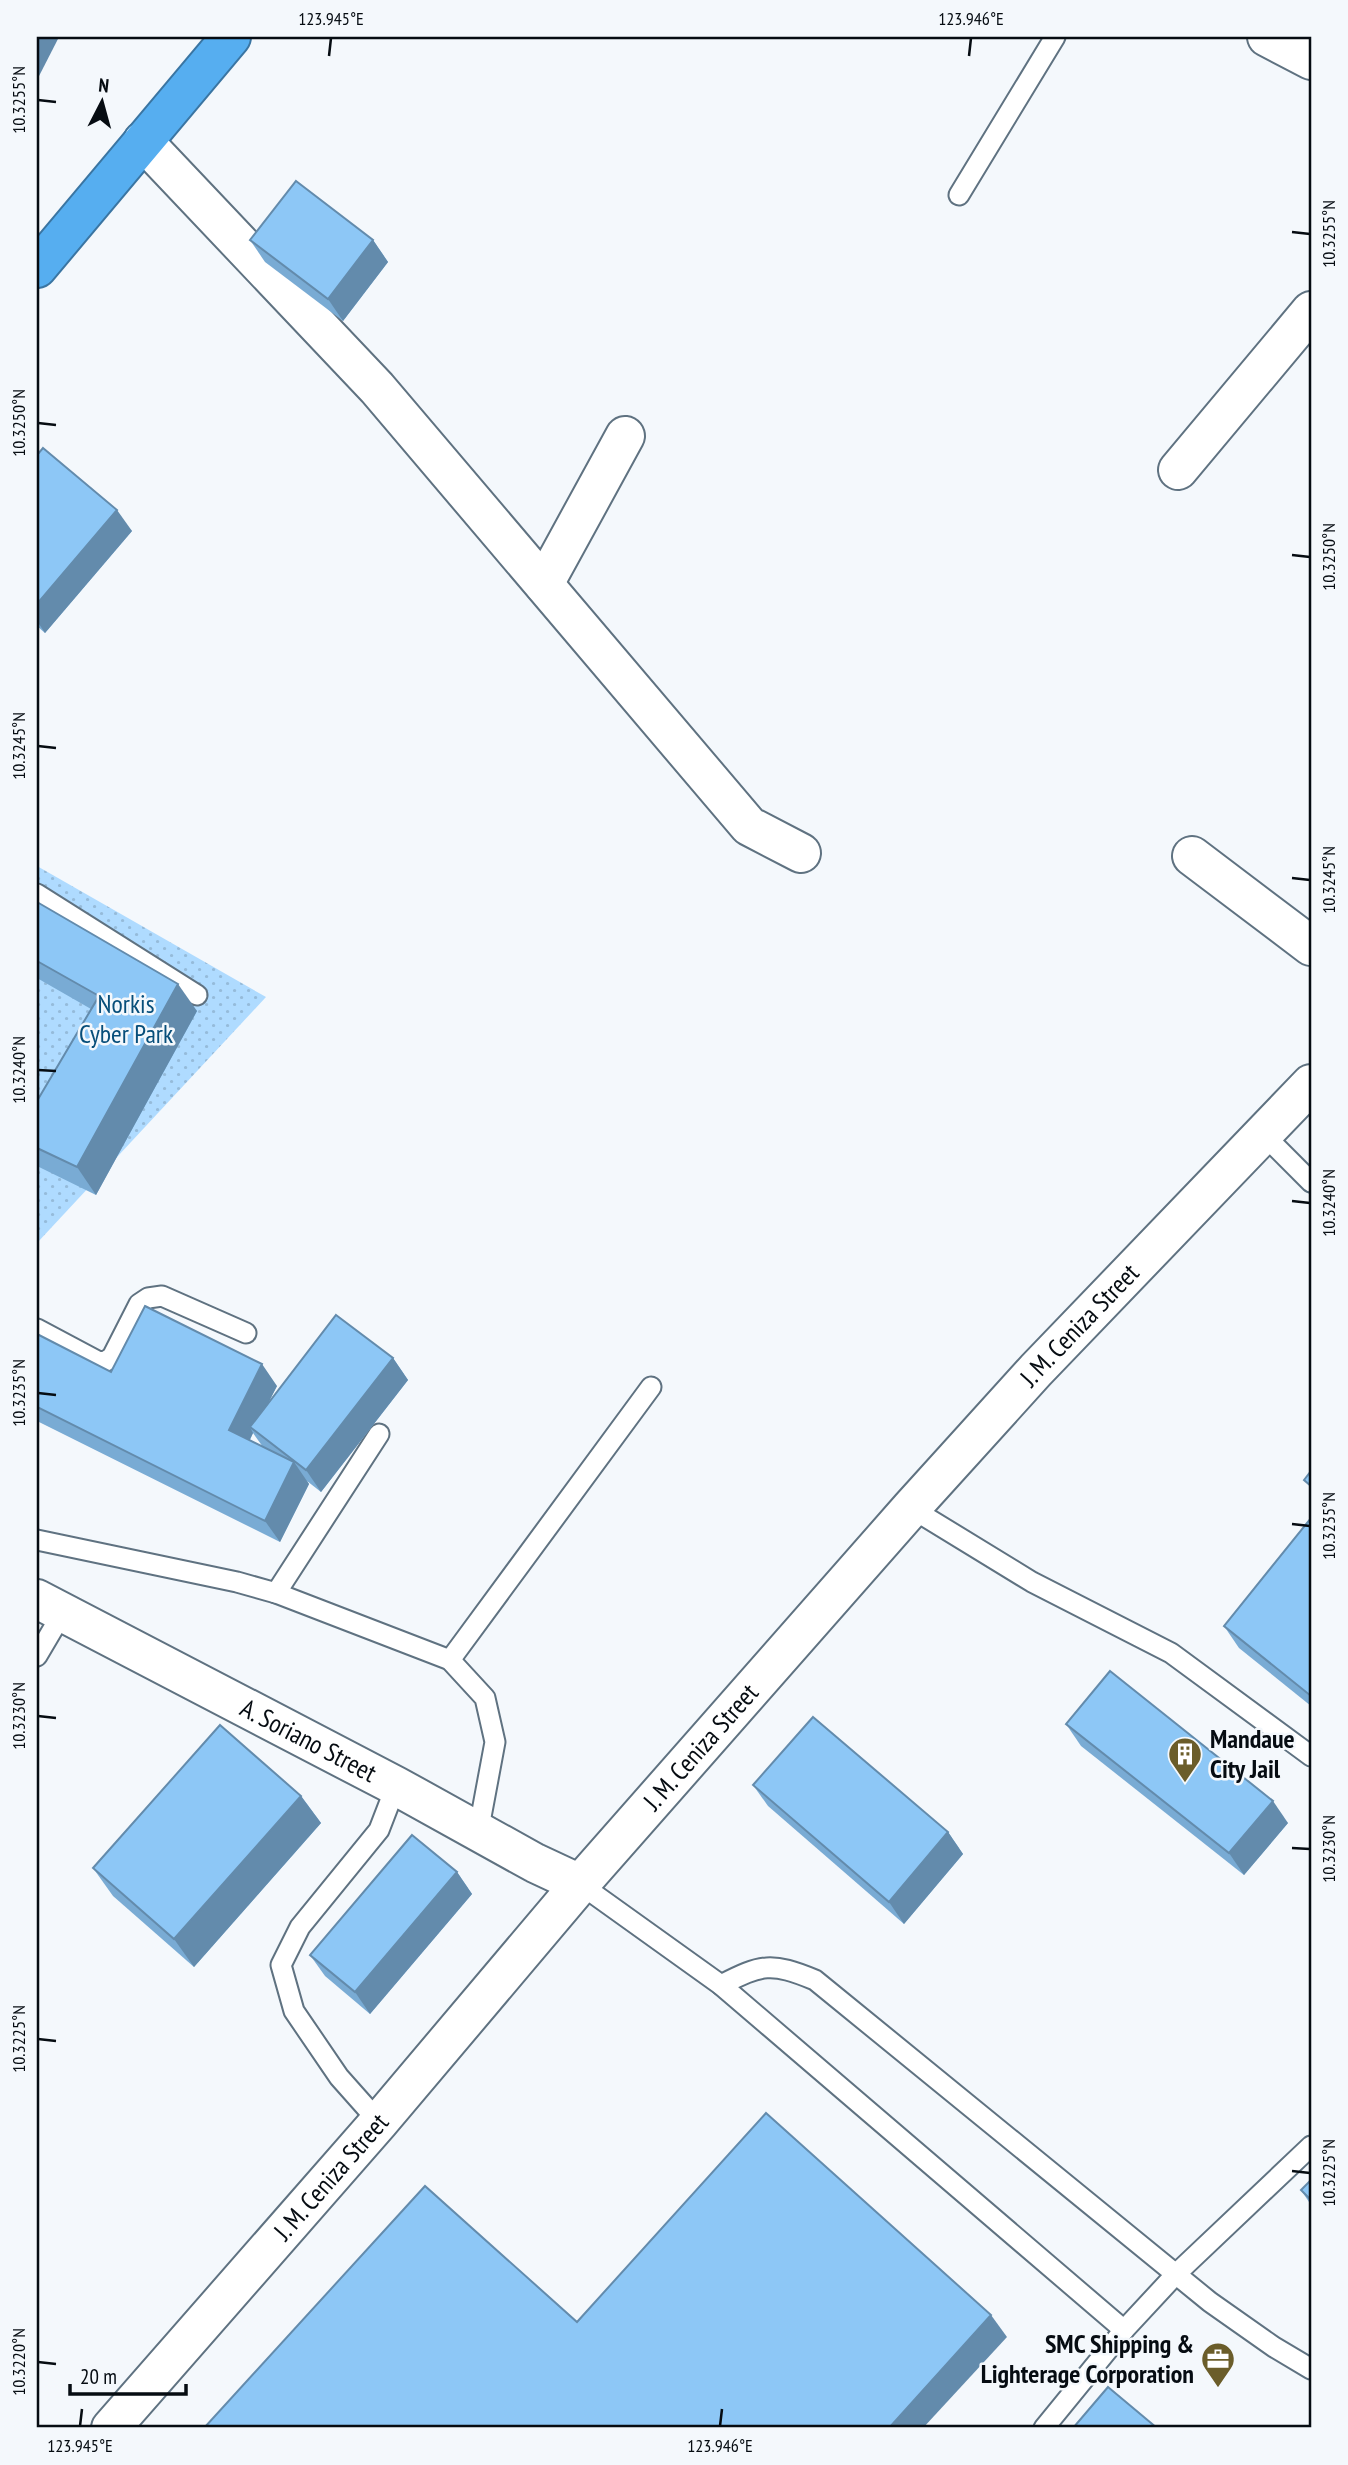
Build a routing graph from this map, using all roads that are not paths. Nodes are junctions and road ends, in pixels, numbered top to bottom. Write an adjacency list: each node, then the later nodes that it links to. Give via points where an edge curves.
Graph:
1 (231, 37): 5 (highway)
2 (1055, 37): 6 (lane)
3 (1266, 37): 4 (street)
4 (1311, 60)
5 (143, 141): 7 (highway); 11 (street, via 377,388)
6 (959, 195)
7 (37, 268)
8 (1311, 311): 10 (street)
9 (625, 436): 11 (street)
10 (1178, 470)
11 (544, 584): 12 (street, via 749,826)
12 (801, 853)
13 (1192, 856): 15 (street)
14 (37, 894): 16 (lane)
15 (1311, 946)
16 (197, 995)
17 (1311, 1084): 18 (street, J. M. Ceniza Street)
18 (1263, 1134): 19 (lane); 24 (street, J. M. Ceniza Street)
19 (1311, 1182)
20 (37, 1329): 21 (lane, via 99,1362 106,1361 138,1304 162,1296)
21 (246, 1333)
22 (651, 1387): 29 (lane)
23 (379, 1434): 26 (lane)
24 (911, 1508): 30 (lane, via 1031,1582 1171,1653); 33 (street, J. M. Ceniza Street)
25 (37, 1540): 26 (lane)
26 (276, 1594): 29 (lane)
27 (50, 1605): 28 (lane); 31 (street, A. Soriano Street)
28 (37, 1656)
29 (450, 1660): 32 (lane, via 485,1698 495,1742)
30 (1311, 1756)
31 (396, 1786): 32 (street, A. Soriano Street); 35 (lane, via 379,1830 300,1927 281,1965 294,2011 339,2077)
32 (478, 1833): 33 (street, A. Soriano Street)
33 (580, 1884): 34 (lane); 35 (street, J. M. Ceniza Street)
34 (721, 1985): 37 (lane, via 765,1967 815,1980); 38 (lane)
35 (379, 2122): 40 (street, J. M. Ceniza Street)
36 (1311, 2146): 37 (lane)
37 (1176, 2274): 38 (lane); 39 (lane)
38 (1124, 2330): 41 (lane)
39 (1311, 2369)
40 (111, 2428)
41 (1044, 2428)

